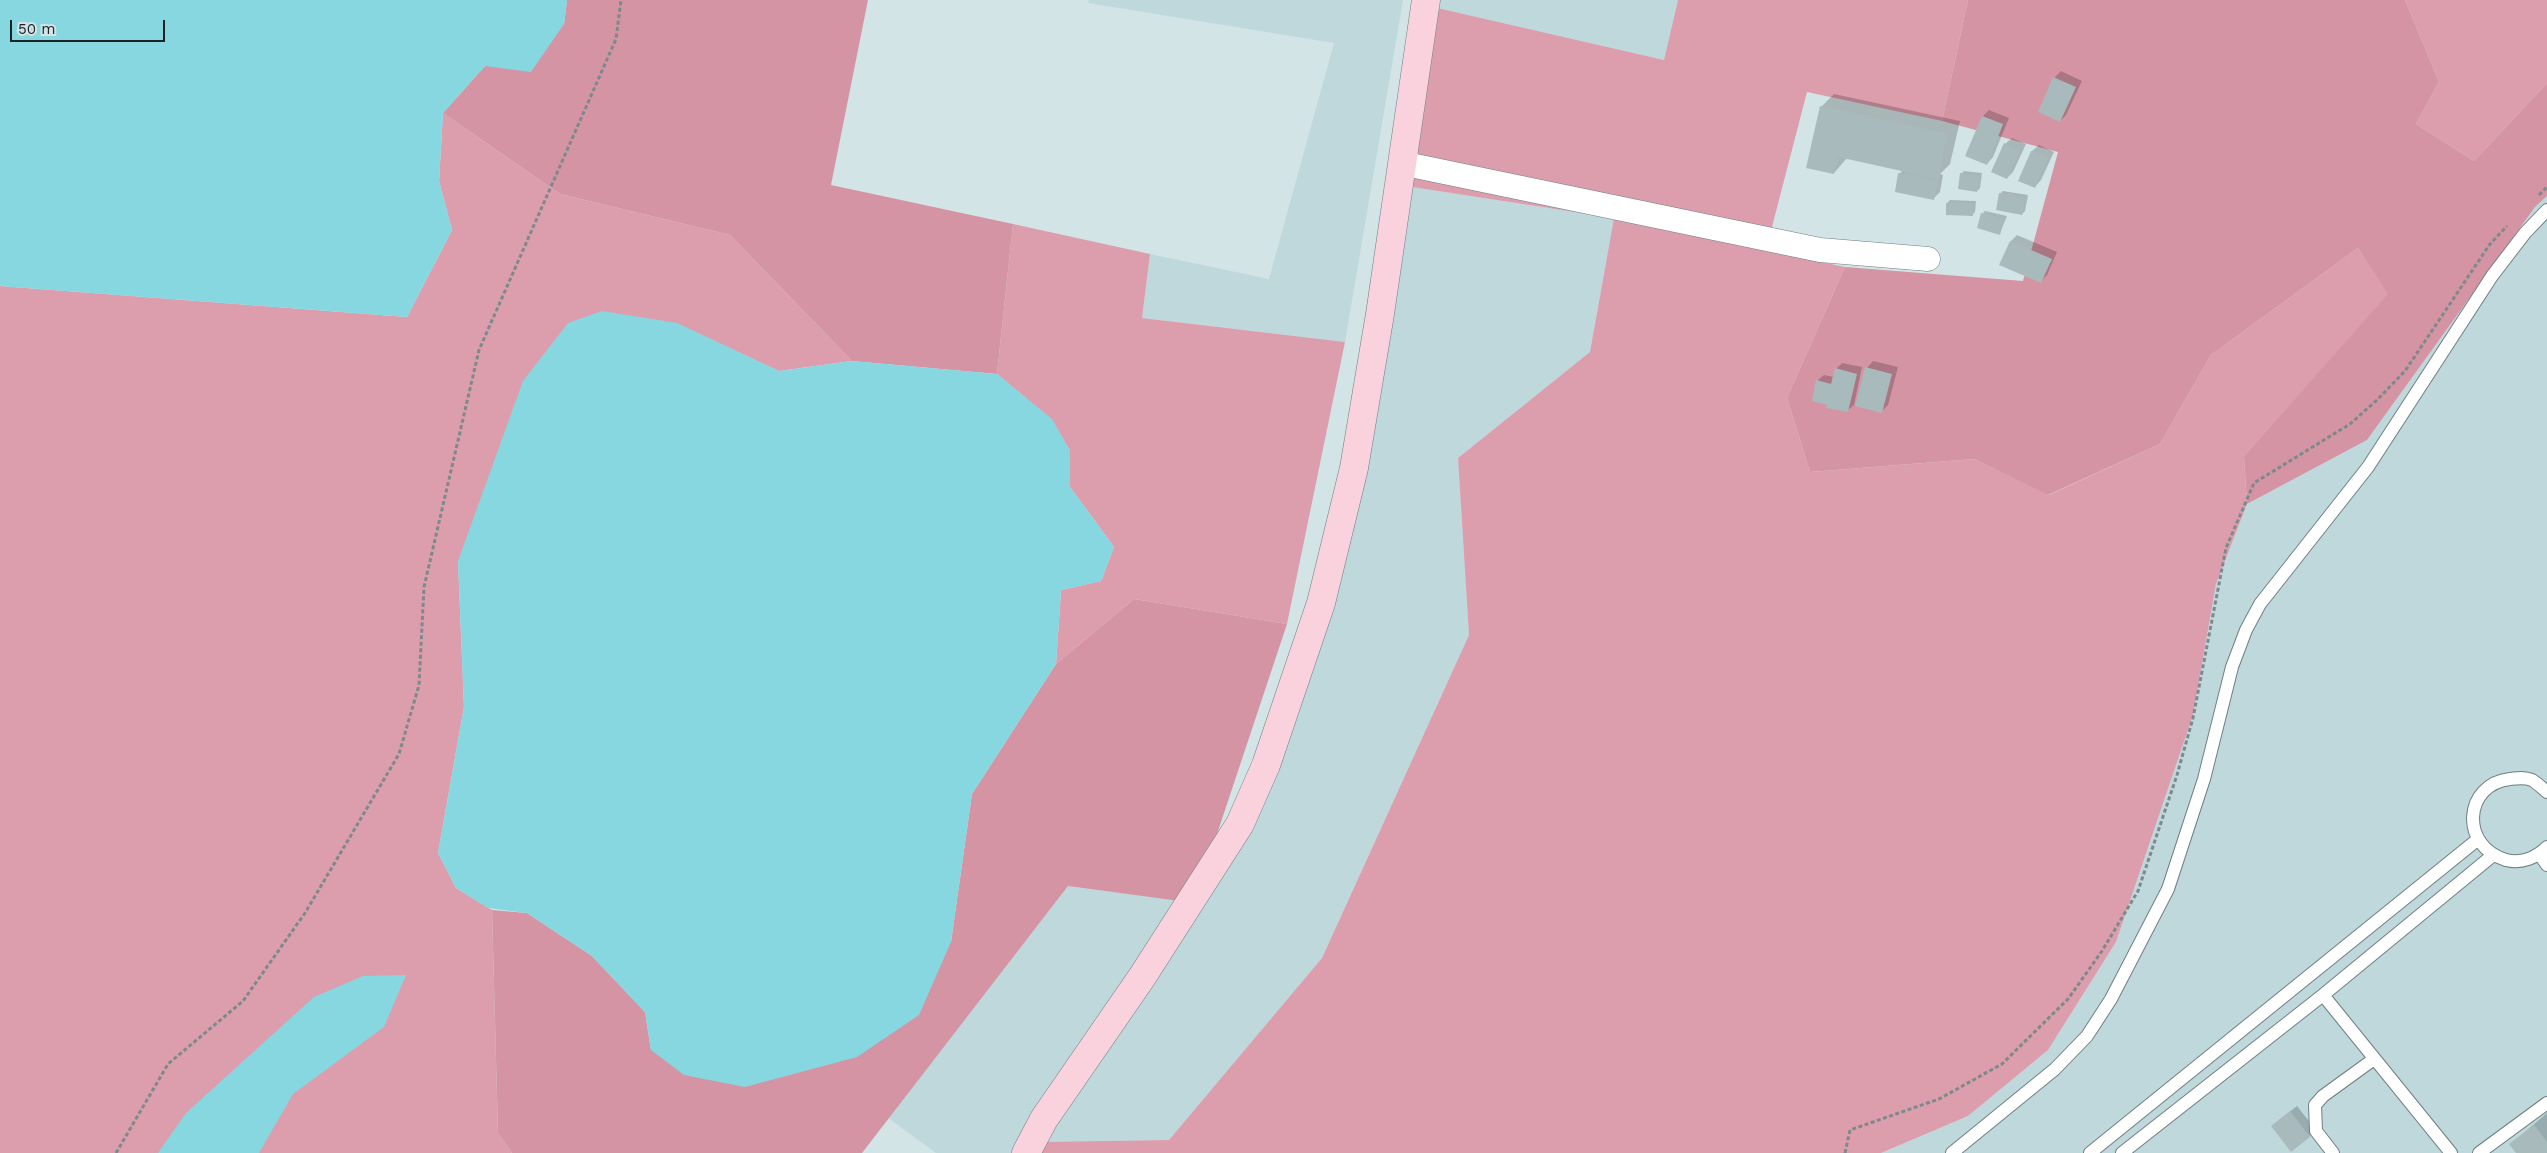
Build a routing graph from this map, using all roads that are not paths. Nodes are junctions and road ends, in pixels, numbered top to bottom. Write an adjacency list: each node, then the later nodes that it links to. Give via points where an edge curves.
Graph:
1 (1426, 0): 2 (main road)
2 (1401, 163): 4 (street, via 1820,250); 12 (main road, via 1354,468 1321,603 1266,765 1240,824 1142,977 1044,1119)
3 (2547, 210): 13 (lane, via 2492,276 2368,467 2260,604 2232,667 2204,779 2168,889 2111,999 2087,1036 2055,1069)
4 (1928, 259)
5 (2547, 792): 6 (lane, via 2533,780 2522,777 2498,780 2480,795 2472,816)
6 (2477, 840): 7 (lane); 14 (lane)
7 (2492, 856): 8 (lane, via 2516,863); 9 (lane)
8 (2545, 856)
9 (2322, 995): 10 (lane); 15 (lane)
10 (2374, 1060): 16 (lane, via 2315,1105 2316,1131); 17 (lane)
11 (2547, 1103): 18 (lane)
12 (1026, 1153)
13 (1952, 1153)
14 (2090, 1153)
15 (2122, 1153)
16 (2333, 1153)
17 (2452, 1153)
18 (2479, 1153)

